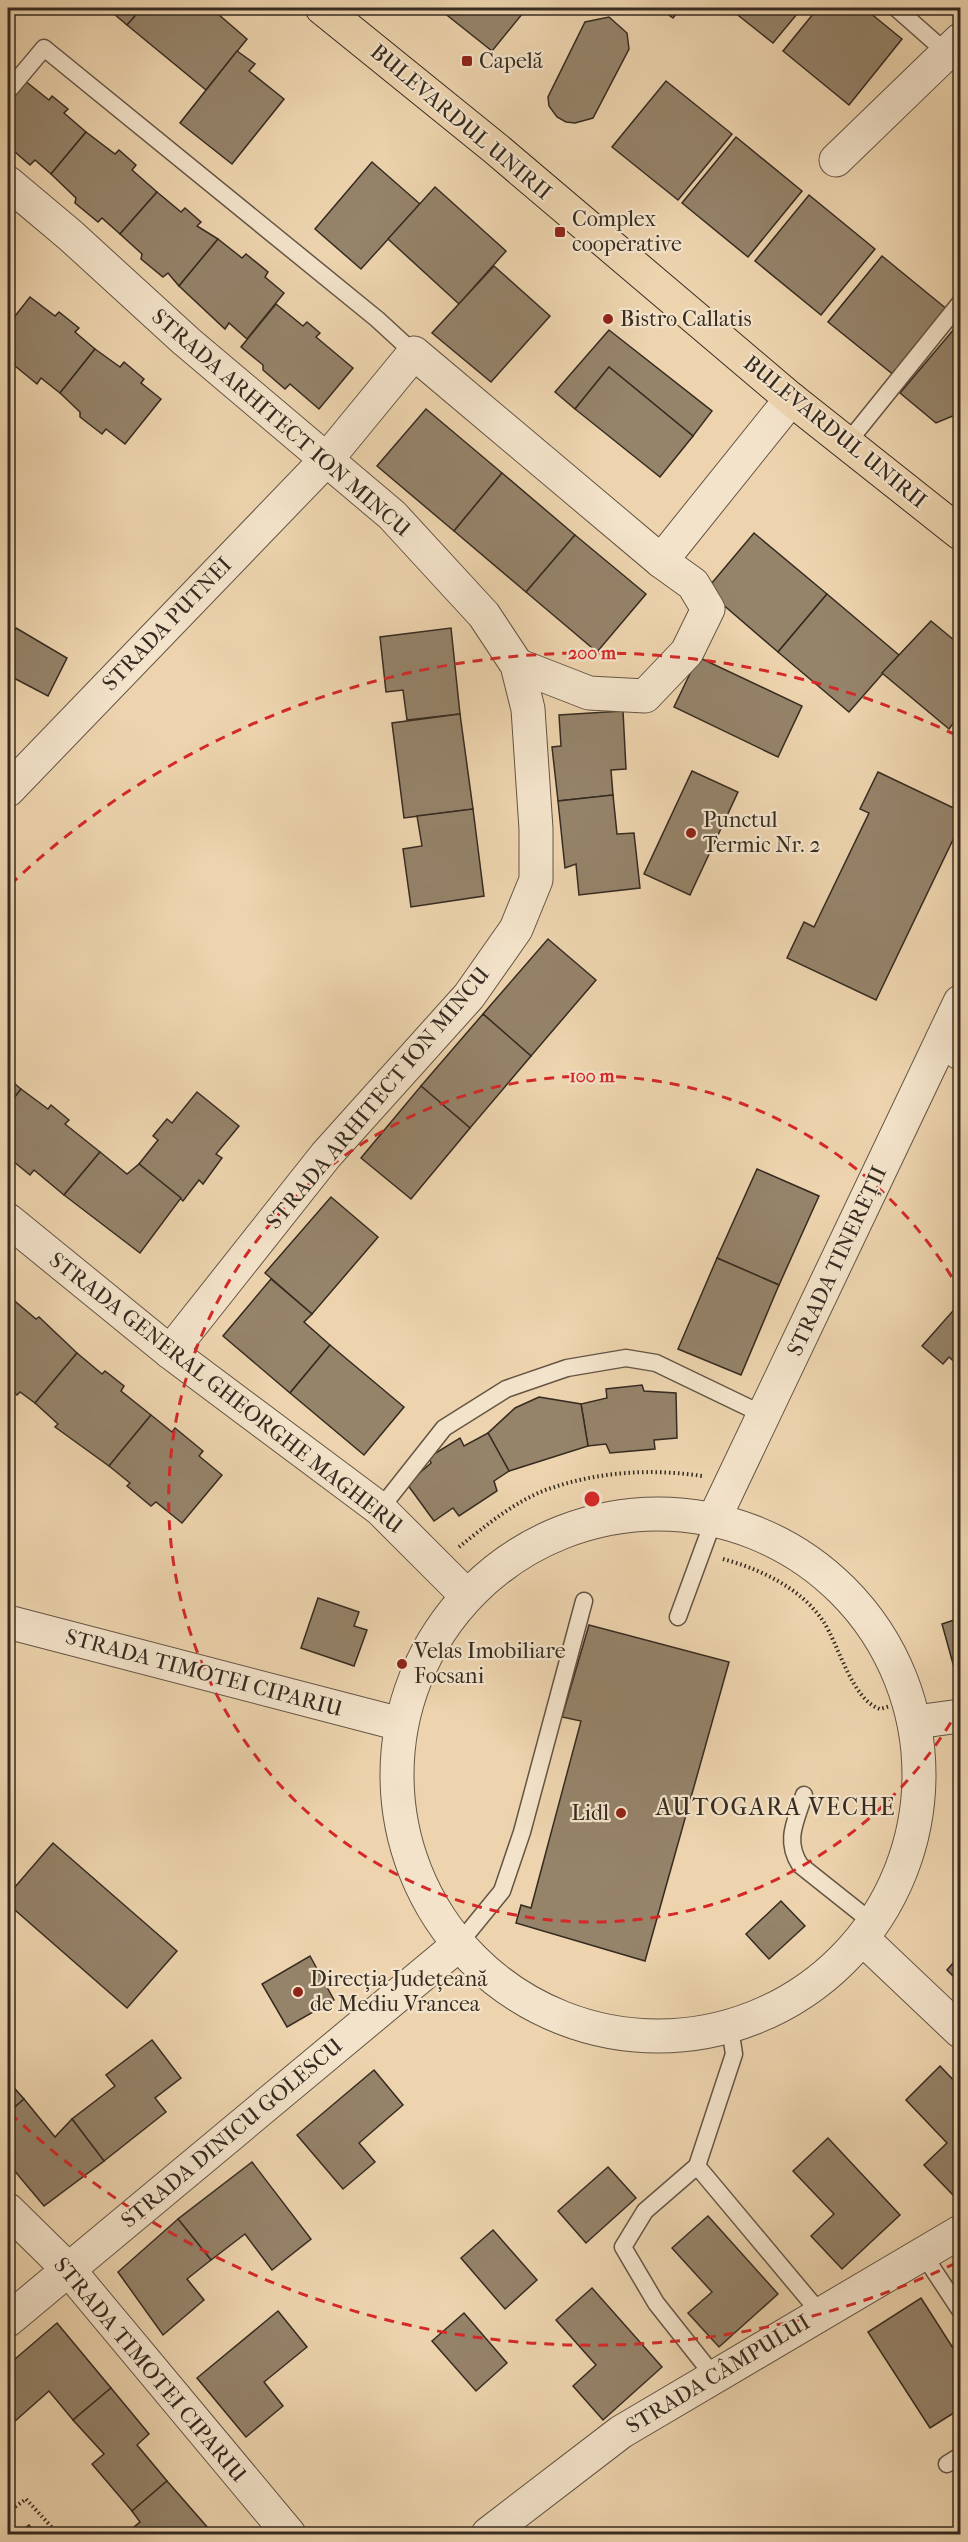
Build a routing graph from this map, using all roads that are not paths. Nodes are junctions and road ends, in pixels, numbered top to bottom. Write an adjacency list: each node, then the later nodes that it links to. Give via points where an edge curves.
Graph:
1 (322, 8): 9 (main road, BULEVARDUL UNIRII)
2 (896, 8): 3 (lane)
3 (954, 47): 5 (street)
4 (8, 91): 8 (lane, via 44,48)
5 (836, 160)
6 (8, 183): 11 (street, STRADA ARHITECT ION MINCU, via 186,341)
7 (960, 303): 10 (lane)
8 (414, 353): 11 (street, STRADA PUTNEI); 13 (street)
9 (792, 399): 10 (main road, BULEVARDUL UNIRII); 13 (street)
10 (848, 442): 12 (main road, BULEVARDUL UNIRII)
11 (327, 459): 14 (street, STRADA ARHITECT ION MINCU, via 392,515 484,615); 15 (street, STRADA PUTNEI)
12 (960, 530)
13 (661, 561): 14 (street, via 693,584 708,609 687,652 645,696 589,693)
14 (517, 665): 19 (street, STRADA ARHITECT ION MINCU, via 528,709 536,880 516,929 469,996 326,1155)
15 (8, 790)
16 (960, 1002): 17 (street, STRADA TINEREȚII)
17 (951, 1046): 20 (street, STRADA TINEREȚII)
18 (8, 1220): 19 (street, STRADA GENERAL GHEORGHE MAGHERU)
19 (170, 1352): 21 (street, STRADA GENERAL GHEORGHE MAGHERU)
20 (764, 1415): 21 (lane, via 656,1363 626,1358 567,1368 506,1389 444,1428); 22 (street, STRADA TINEREȚII)
21 (380, 1509): 23 (street, STRADA GENERAL GHEORGHE MAGHERU)
22 (714, 1519): 23 (street, via 661,1513 597,1521 556,1534 508,1561); 25 (lane); 27 (street, via 785,1545 845,1591 890,1651)
23 (467, 1596): 29 (street, via 439,1633)
24 (584, 1600): 32 (lane, via 522,1832 502,1891)
25 (678, 1617)
26 (8, 1622): 29 (street, STRADA TIMOTEI CIPARIU)
27 (912, 1712): 28 (street); 31 (street, via 920,1799 902,1874)
28 (960, 1716)
29 (400, 1724): 32 (street, via 397,1803 426,1898)
30 (804, 1795): 31 (lane, via 791,1839 792,1852 800,1865)
31 (868, 1931): 33 (street, via 803,1994); 34 (street)
32 (457, 1946): 33 (street, via 513,1996 582,2028 650,2037); 39 (street, STRADA DINICU GOLESCU)
33 (730, 2028): 35 (lane, via 734,2054)
34 (960, 2031)
35 (697, 2166): 41 (lane); 43 (lane, via 645,2211 623,2247 656,2302)
36 (8, 2210): 39 (street, STRADA TIMOTEI CIPARIU)
37 (960, 2232): 38 (street, STRADA CÂMPULUI)
38 (923, 2254): 40 (lane); 41 (street, STRADA CÂMPULUI)
39 (68, 2269): 42 (street, STRADA DINICU GOLESCU); 44 (street, STRADA TIMOTEI CIPARIU)
40 (960, 2310)
41 (821, 2314): 43 (street, STRADA CÂMPULUI)
42 (8, 2320)
43 (713, 2376): 45 (street, STRADA CÂMPULUI, via 621,2432)
44 (289, 2535)
45 (488, 2535)

